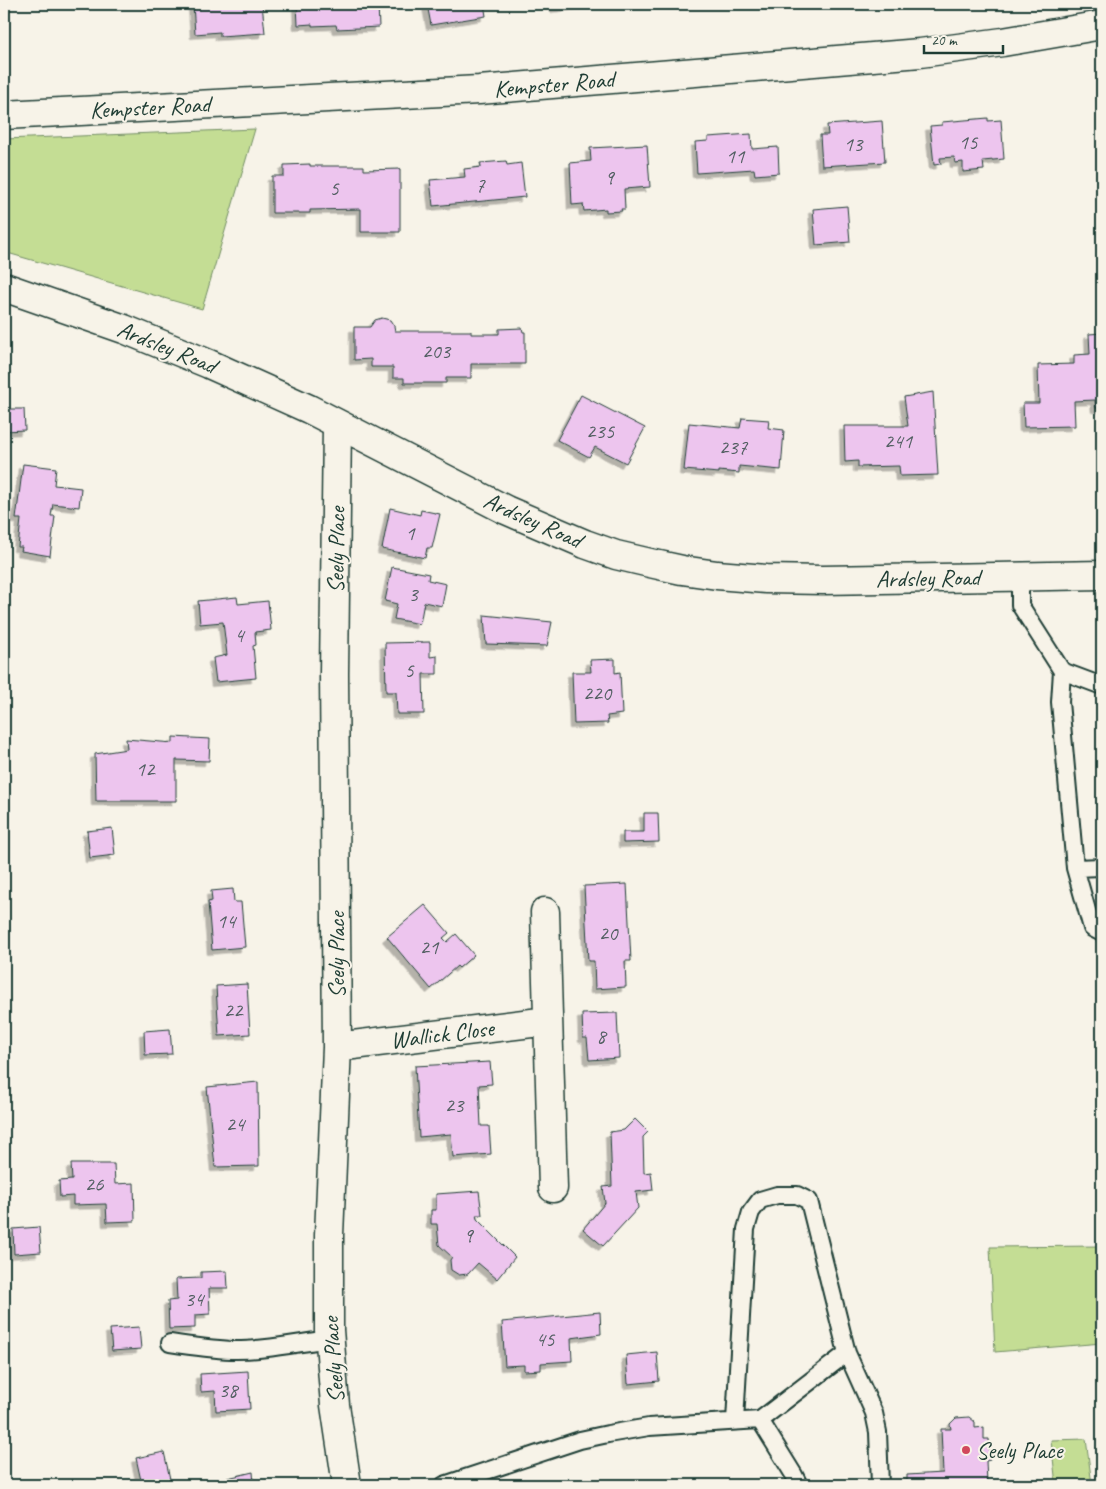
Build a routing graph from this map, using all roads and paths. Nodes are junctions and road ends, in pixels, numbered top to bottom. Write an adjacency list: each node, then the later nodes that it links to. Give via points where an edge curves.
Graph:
1 (1102, 25): 2 (street, Kempster Road, via 920,53 479,90)
2 (4, 115)
3 (4, 287): 4 (street, Ardsley Road, via 124,329)
4 (337, 424): 6 (street, Ardsley Road, via 546,528 650,564 766,579); 14 (street, Seely Place, via 334,674)
5 (1102, 575): 6 (street, Ardsley Road)
6 (1020, 576): 7 (lane, via 1020,605)
7 (1062, 671): 8 (lane); 10 (lane, via 1060,702)
8 (1102, 686)
9 (1102, 867): 10 (lane)
10 (1075, 868): 12 (lane, via 1092,928)
11 (545, 912): 13 (street)
12 (1102, 933)
13 (548, 1021): 14 (street, Wallick Close); 15 (street)
14 (337, 1047): 16 (street, Seely Place, via 329,1235)
15 (552, 1188)
16 (330, 1339): 17 (lane, via 232,1350); 21 (street, Seely Place, via 335,1405)
17 (170, 1343)
18 (848, 1352): 19 (lane); 20 (lane, via 809,1201 797,1195 777,1195 760,1200 751,1212 746,1230); 24 (lane, via 874,1413)
19 (760, 1420): 20 (lane); 23 (lane)
20 (735, 1421): 22 (lane, via 649,1427 580,1440)
21 (347, 1485)
22 (444, 1485)
23 (799, 1485)
24 (880, 1485)

